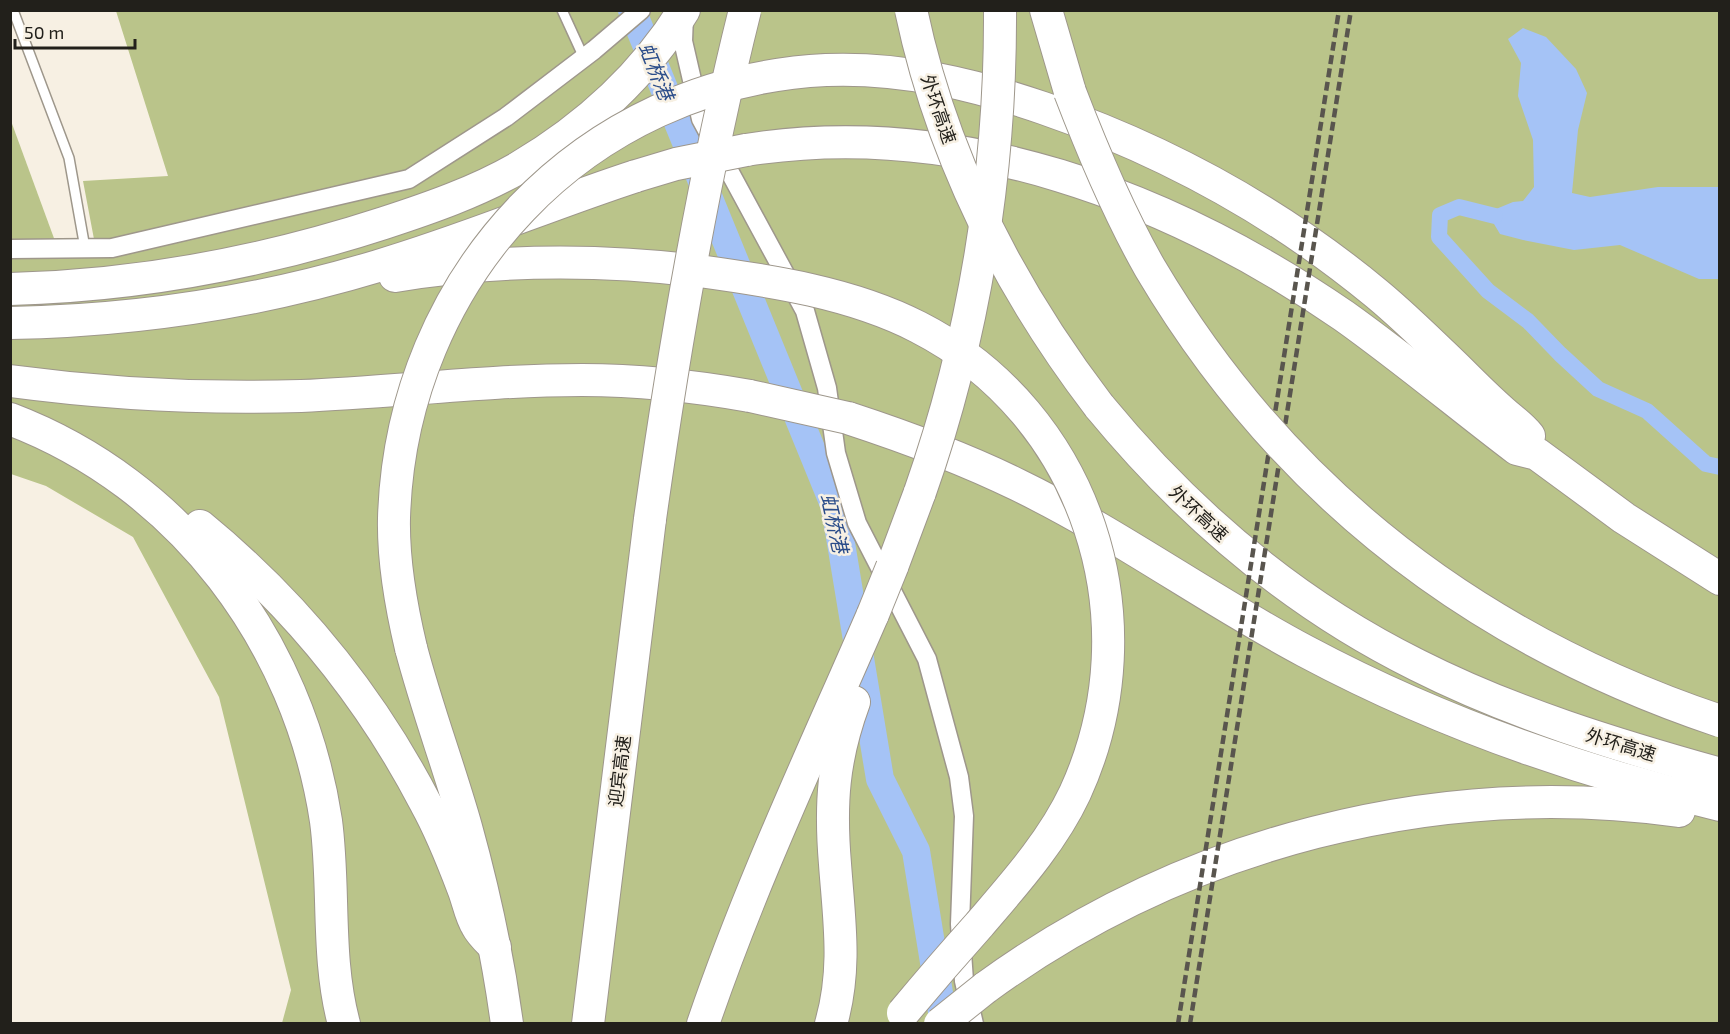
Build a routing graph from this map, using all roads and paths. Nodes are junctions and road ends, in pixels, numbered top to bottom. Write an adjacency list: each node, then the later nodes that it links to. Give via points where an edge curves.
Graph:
1 (13, 10): 10 (lane, via 69,158)
2 (562, 10): 9 (lane)
3 (641, 10): 9 (street)
4 (684, 10): 13 (highway, via 647,61 608,102 564,138 484,185 411,214 226,264 130,279); 33 (street, via 683,41 701,119 805,310 827,388 836,453 857,523 927,659 958,777 964,816 960,924 964,981)
5 (745, 10): 29 (highway, 迎宾高速, bridge, via 686,288 650,519)
6 (910, 10): 22 (highway, 外环高速, bridge, via 942,121 976,207 1031,309 1099,406 1158,473 1225,537 1297,594 1426,670 1500,703)
7 (1000, 10): 20 (highway, bridge, via 995,132 970,304 930,462)
8 (1046, 10): 21 (highway, bridge, via 1087,137 1149,266 1230,385 1293,457 1362,523 1477,608 1603,676)
9 (589, 54): 10 (street, via 506,117 409,179 112,248)
10 (85, 248): 11 (street)
11 (10, 249)
12 (364, 270): 14 (highway, via 280,292 180,310 90,320); 17 (highway, bridge, via 676,164 798,144 922,146 1003,159 1083,182 1204,234 1301,288 1517,449); 26 (highway, bridge, via 389,277 488,265 631,264 772,282 867,307 917,326 966,357 1009,394 1046,439 1075,488 1095,542 1107,598 1109,656 1101,713 1085,768 1060,820 1039,852)
13 (10, 289)
14 (10, 323)
15 (10, 381): 23 (highway, bridge, via 113,392 238,397 583,380 673,385 750,396 848,418 936,448 1019,485 1260,626 1339,669 1439,715 1532,751)
16 (10, 419): 18 (highway, via 81,453)
17 (1537, 454): 19 (highway, via 1624,518); 25 (highway, bridge, via 1529,435 1344,267 1280,222 1194,172 1074,119 975,87 878,70 781,74 717,88 656,111 599,143 549,181 485,250 437,331 406,420 394,520 399,589 411,648 466,826)
18 (160, 510): 25 (highway, via 188,517 226,548 288,607 343,671 413,778 451,855 477,926); 27 (highway, via 206,556 246,609 279,666 304,727 326,823 335,981)
19 (1719, 579)
20 (873, 614): 30 (highway, via 767,854); 31 (highway, via 876,642 845,724 834,777 834,862 842,959)
21 (1719, 721)
22 (1719, 774)
23 (1719, 805)
24 (1719, 817): 32 (highway, bridge, via 1608,804 1509,803 1411,812 1266,845 1128,901 1047,946)
25 (495, 947): 28 (highway)
26 (899, 1018)
27 (343, 1021)
28 (507, 1023)
29 (588, 1023)
30 (703, 1023)
31 (831, 1023)
32 (940, 1023)
33 (974, 1023)

